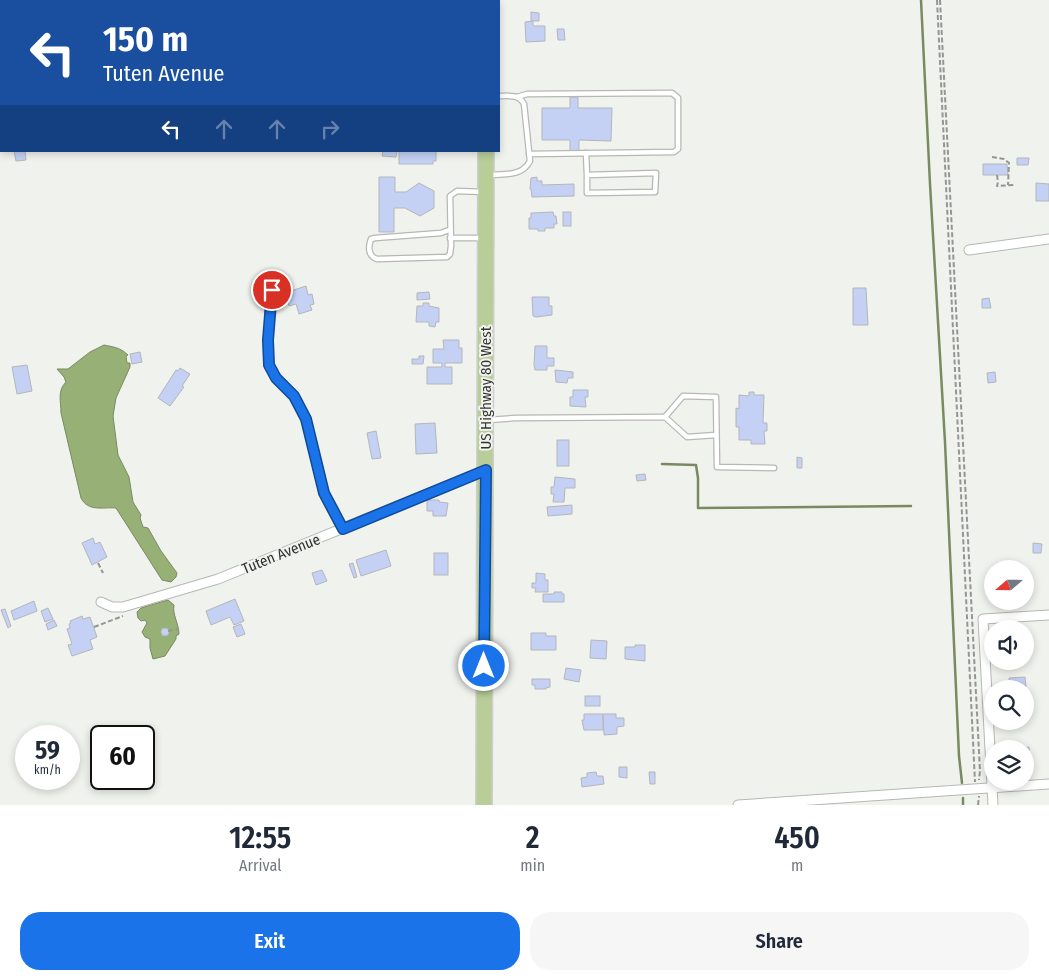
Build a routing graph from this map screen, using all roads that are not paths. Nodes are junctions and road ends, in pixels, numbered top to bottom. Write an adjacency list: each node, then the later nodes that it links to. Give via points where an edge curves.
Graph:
1 (500, 96): 2 (lane)
2 (517, 96): 4 (lane, via 672,92 678,98 678,149 674,152); 5 (lane, via 524,104)
3 (486, 152): 6 (main road, US Highway 80 West)
4 (586, 153): 5 (lane); 7 (lane)
5 (529, 154): 6 (lane, via 530,161 521,171)
6 (486, 175): 8 (main road, US Highway 80 West)
7 (587, 175): 7 (lane, via 656,173 655,192 587,194)
8 (486, 192): 9 (lane, via 457,191 450,196); 11 (main road, US Highway 80 West)
9 (450, 230): 10 (lane); 10 (lane, via 371,239 370,253 376,259 447,257)
10 (450, 238): 11 (lane)
11 (486, 238): 16 (main road, US Highway 80 West)
12 (1049, 239): 13 (street)
13 (968, 250)
14 (272, 290): 20 (street, via 269,365 276,378 294,396 306,419 324,493)
15 (665, 418): 16 (lane); 17 (lane, via 687,437); 17 (lane, via 683,396 716,397)
16 (486, 420): 19 (main road, US Highway 80 West)
17 (716, 435): 18 (lane, via 718,467)
18 (774, 468)
19 (486, 470): 20 (street, Tuten Avenue); 28 (main road, US Highway 80 West)
20 (343, 529): 21 (street, Tuten Avenue, via 180,591 123,607)
21 (101, 602)
22 (1049, 615): 23 (street, via 983,619)
23 (989, 740)
24 (1049, 784): 25 (street)
25 (1034, 785)
26 (984, 790): 29 (street)
27 (992, 790): 30 (street)
28 (484, 805)
29 (738, 805)
30 (993, 805)

